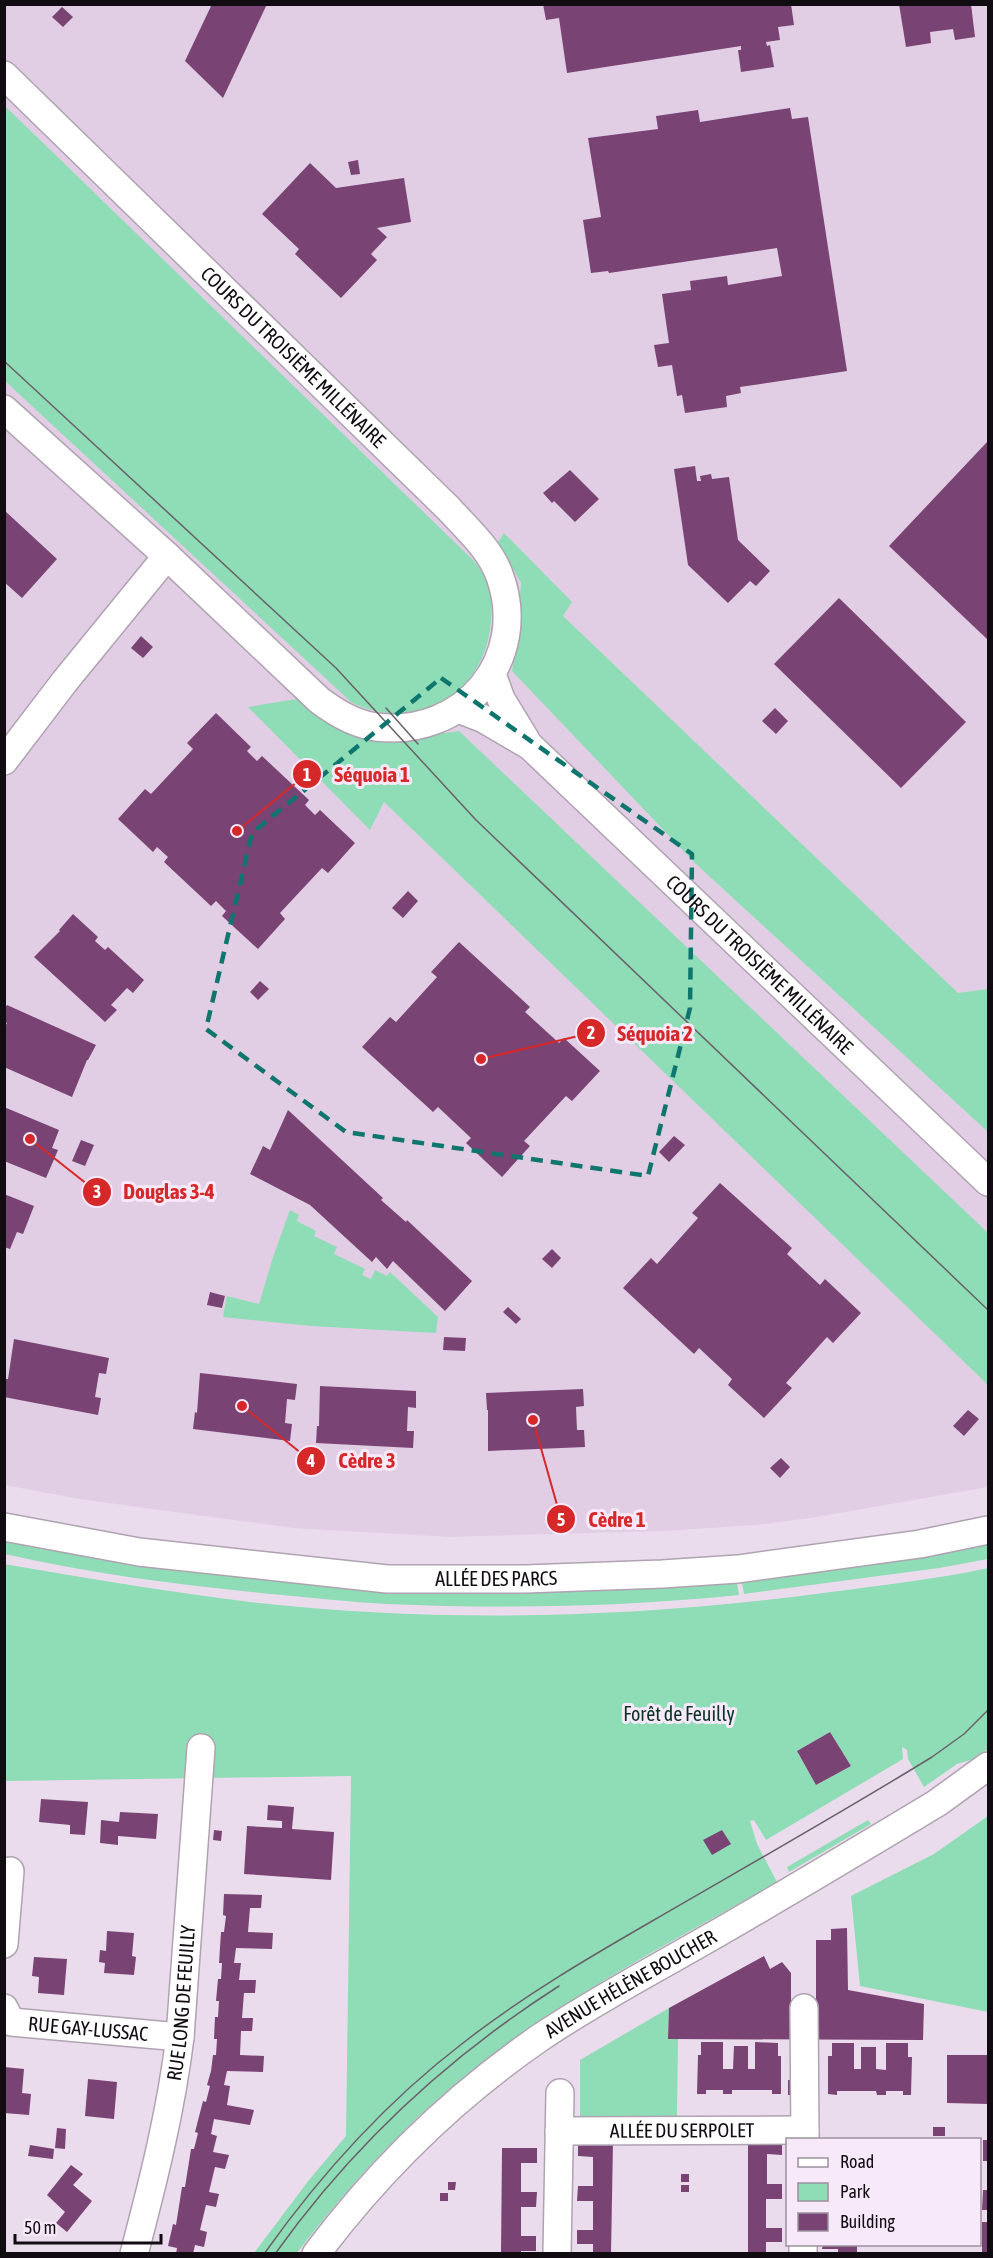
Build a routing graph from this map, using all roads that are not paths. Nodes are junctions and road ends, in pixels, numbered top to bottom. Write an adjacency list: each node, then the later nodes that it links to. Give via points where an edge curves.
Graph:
1 (4, 75): 4 (street, COURS DU TROISIÈME MILLÉNAIRE, via 488,551 500,575 507,608 505,642)
2 (4, 409): 3 (street, COURS DU TROISIÈME MILLÉNAIRE)
3 (167, 556): 5 (street, COURS DU TROISIÈME MILLÉNAIRE, via 319,700 341,715 375,726 404,728 442,718); 7 (street)
4 (492, 674): 5 (street, COURS DU TROISIÈME MILLÉNAIRE, via 478,693); 6 (street, COURS DU TROISIÈME MILLÉNAIRE, via 504,706)
5 (458, 709): 6 (street, COURS DU TROISIÈME MILLÉNAIRE)
6 (530, 746): 8 (street, COURS DU TROISIÈME MILLÉNAIRE)
7 (4, 761)
8 (988, 1182)
9 (4, 1527): 10 (street, ALLÉE DES PARCS, via 140,1552 387,1579 525,1579 738,1569 920,1544)
10 (988, 1530)
11 (201, 1748): 17 (street, RUE LONG DE FEUILLY)
12 (988, 1766): 22 (street, AVENUE HÉLÈNE BOUCHER, via 937,1803 581,2012 504,2063 397,2158)
13 (10, 1871): 14 (street)
14 (4, 1944)
15 (4, 2008): 17 (street, RUE GAY-LUSSAC, via 11,2022)
16 (804, 2008): 20 (street)
17 (180, 2037): 21 (street, RUE LONG DE FEUILLY, via 166,2126)
18 (560, 2093): 19 (street)
19 (559, 2131): 20 (street, ALLÉE DU SERPOLET); 23 (street)
20 (805, 2135)
21 (134, 2253)
22 (316, 2253)
23 (557, 2253)

